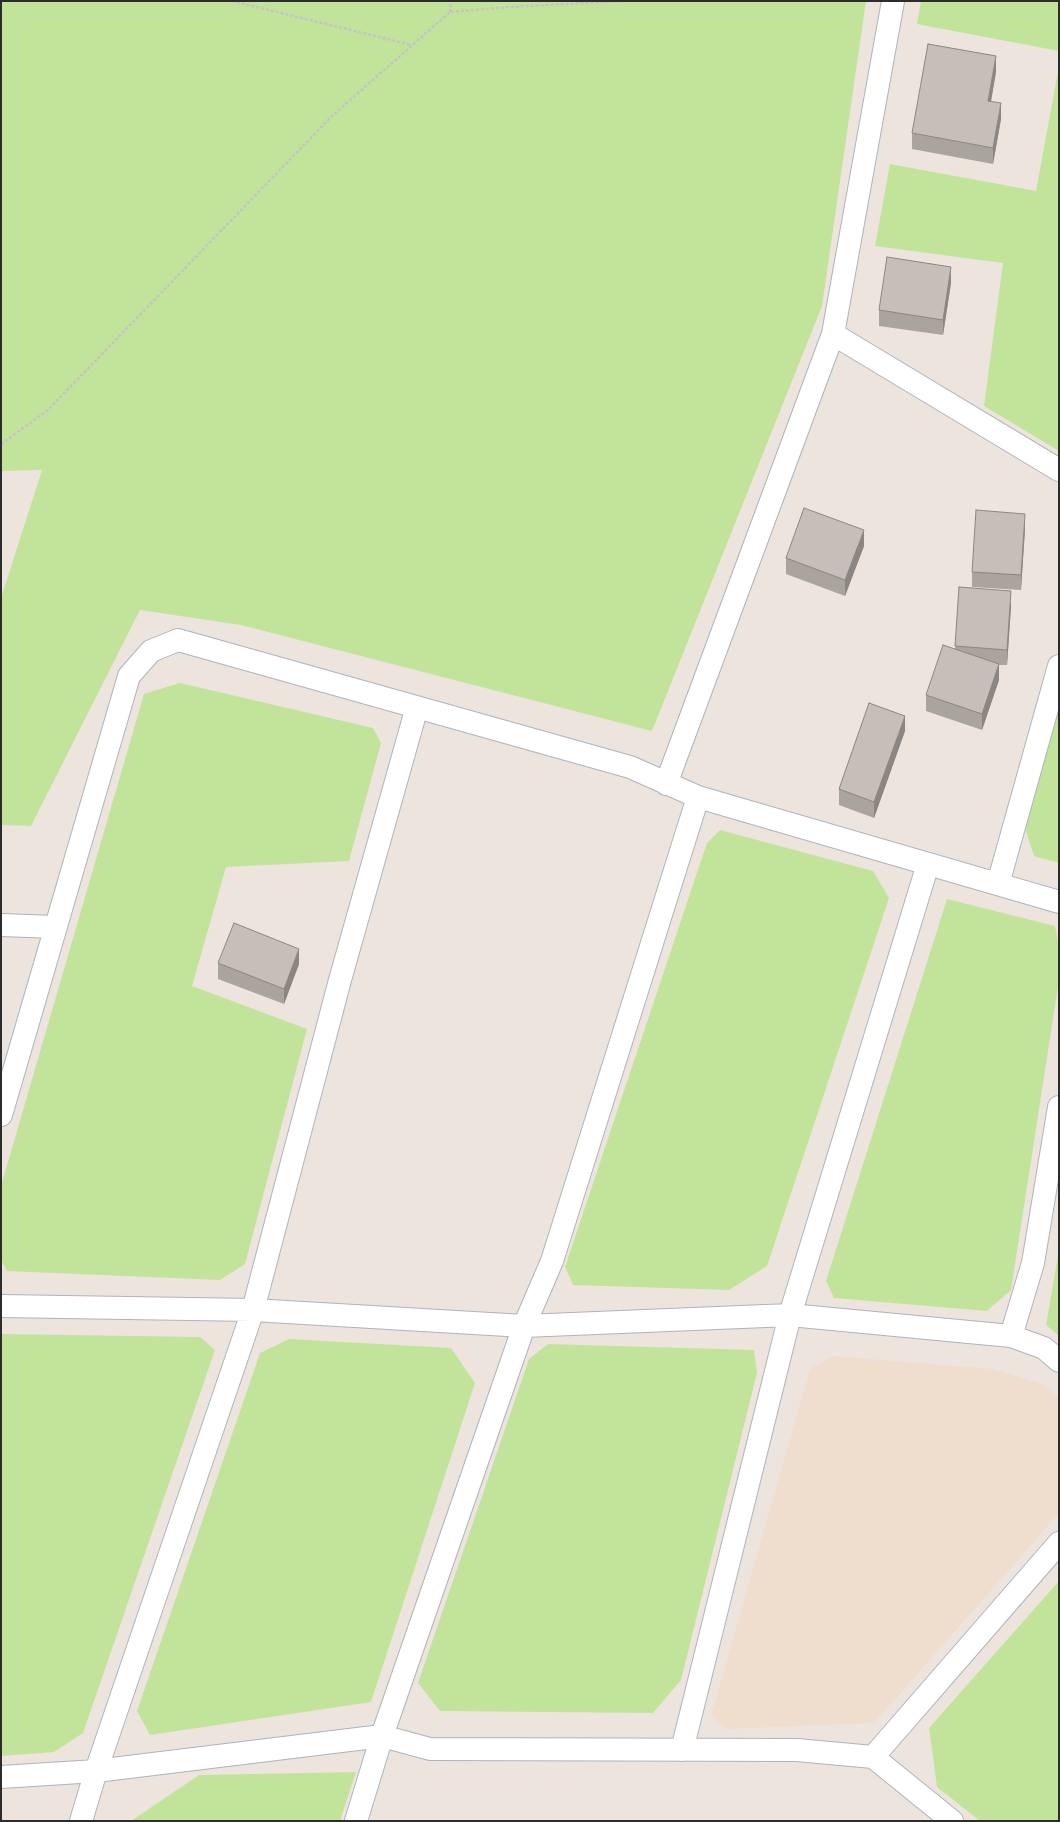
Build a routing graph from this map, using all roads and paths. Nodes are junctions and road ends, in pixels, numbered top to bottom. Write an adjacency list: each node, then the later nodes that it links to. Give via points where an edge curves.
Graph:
1 (232, 1): 6 (path)
2 (451, 1): 5 (path)
3 (621, 1): 5 (path, via 509,6)
4 (893, 1): 7 (street)
5 (450, 12): 6 (path)
6 (412, 45): 8 (path, via 332,116 48,410)
7 (833, 334): 9 (street); 12 (street)
8 (1, 444)
9 (1059, 470)
10 (1059, 666): 15 (street)
11 (417, 707): 12 (street, via 630,767); 18 (street, via 178,640 151,651 129,676); 22 (street, via 338,988)
12 (666, 784): 13 (street)
13 (698, 797): 14 (street); 24 (street, via 552,1261)
14 (928, 864): 15 (street); 23 (street)
15 (998, 884): 16 (street)
16 (1059, 902)
17 (1, 925): 18 (street)
18 (56, 927): 20 (street)
19 (1059, 1107): 25 (street, via 1033,1263)
20 (1, 1115)
21 (1, 1306): 22 (street)
22 (253, 1310): 24 (street); 31 (street)
23 (790, 1315): 24 (street); 25 (street); 29 (street)
24 (524, 1326): 28 (street)
25 (1011, 1336): 26 (street, via 1044,1348)
26 (1059, 1361)
27 (1059, 1542): 30 (street)
28 (382, 1736): 29 (street, via 430,1749); 31 (street); 34 (street)
29 (682, 1750): 30 (street, via 797,1750)
30 (873, 1757): 35 (street)
31 (96, 1771): 32 (street); 33 (street)
32 (1, 1777)
33 (81, 1821)
34 (356, 1821)
35 (952, 1821)

